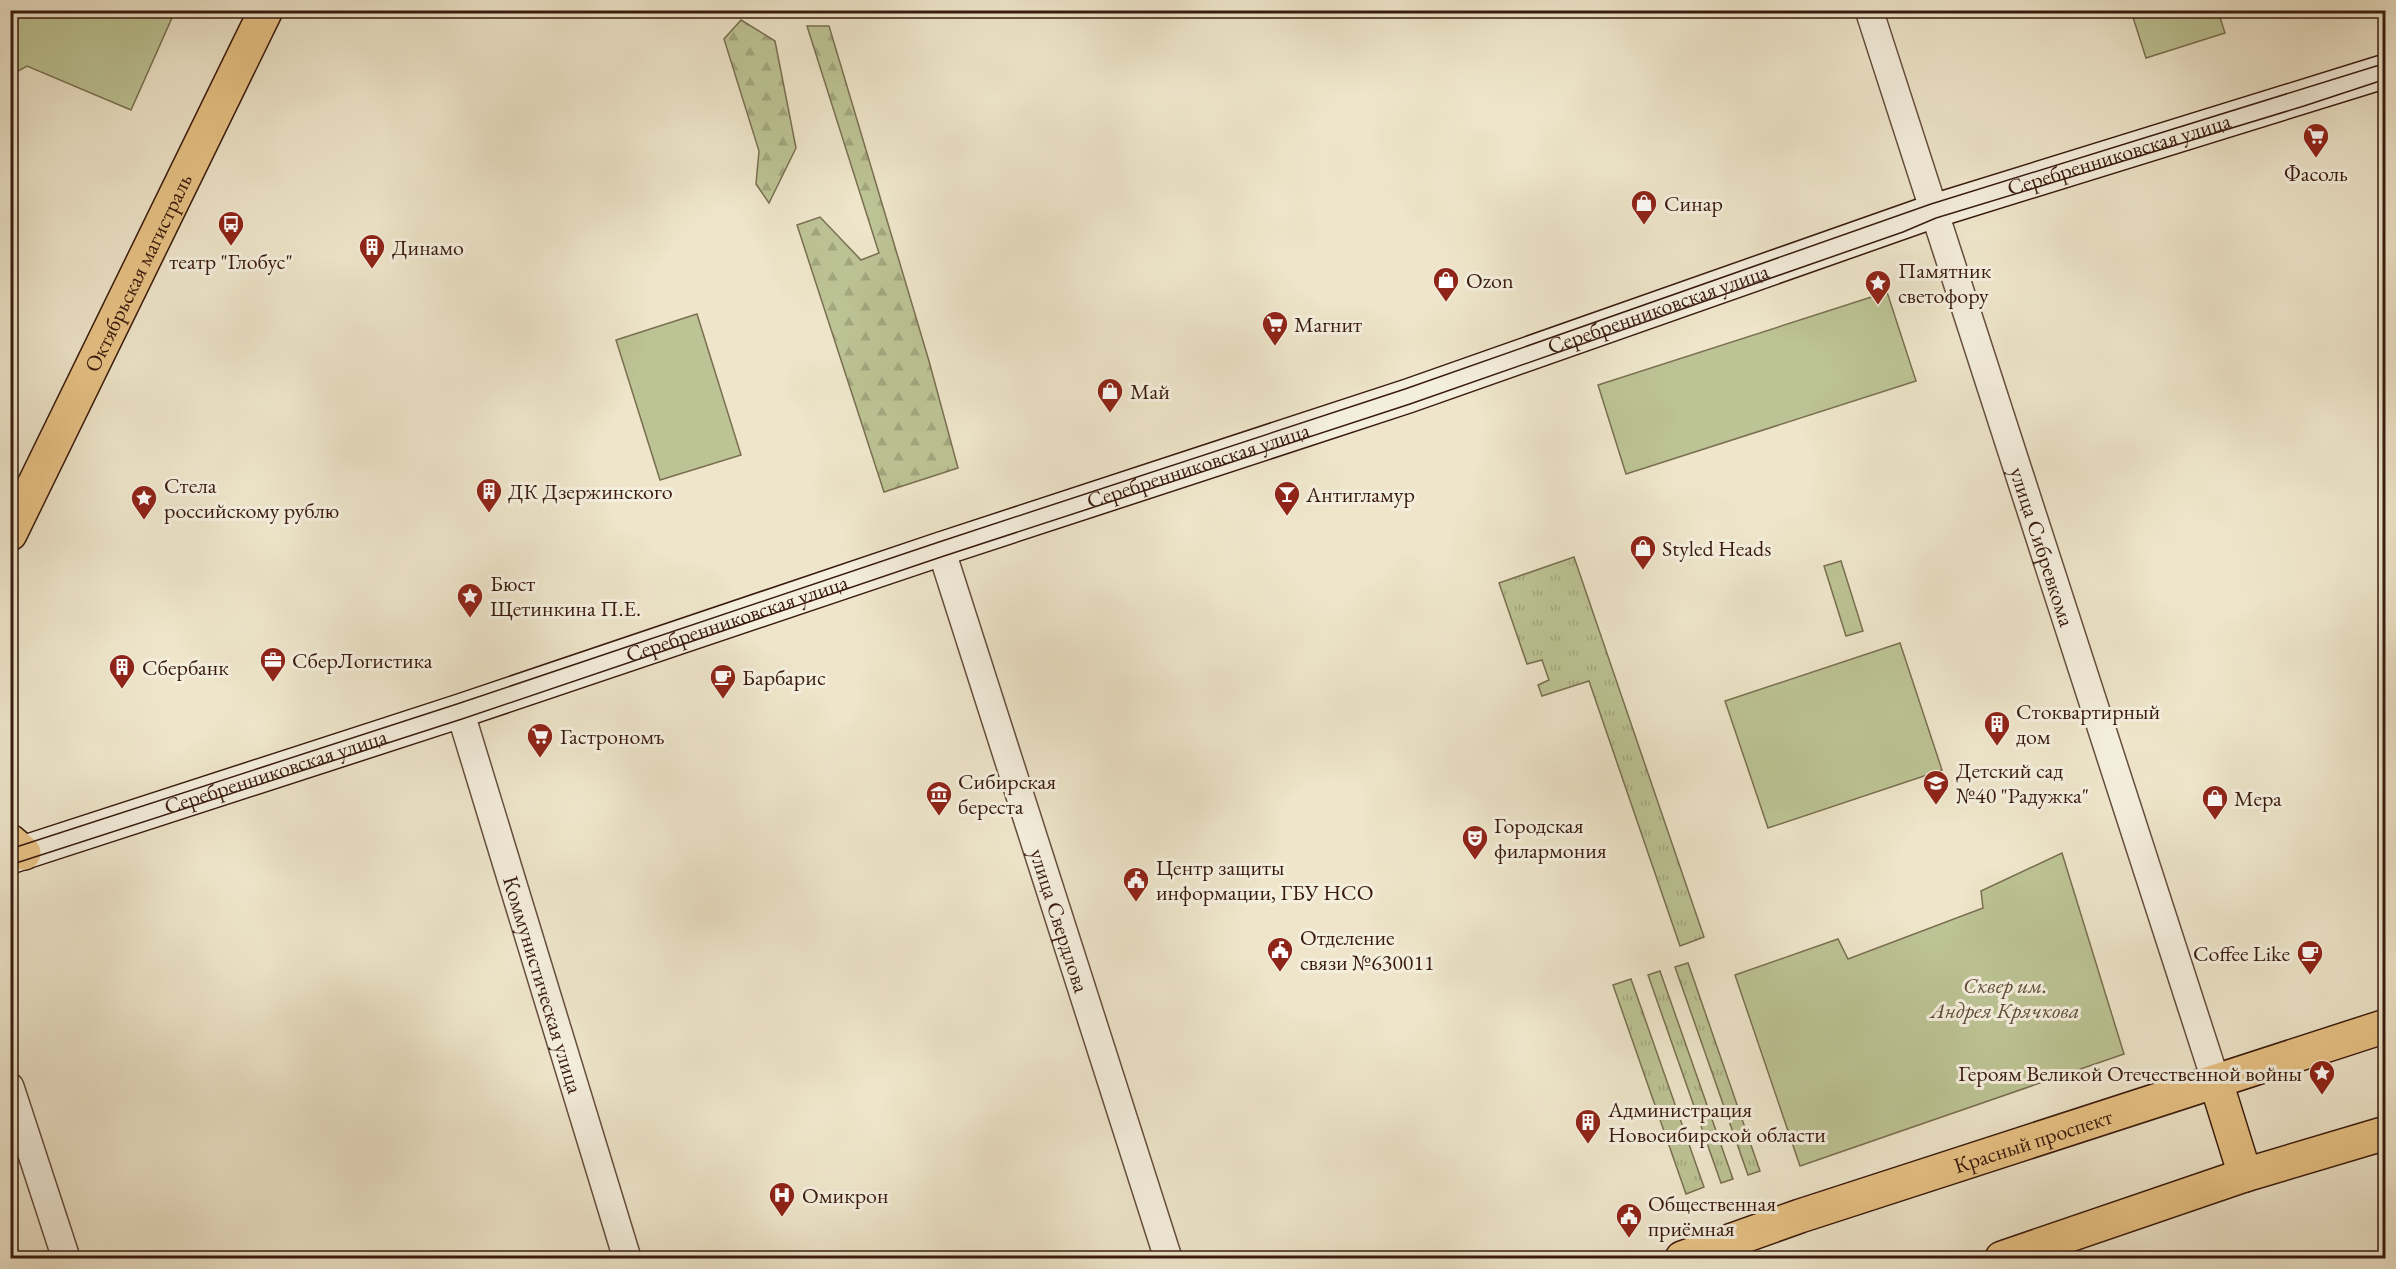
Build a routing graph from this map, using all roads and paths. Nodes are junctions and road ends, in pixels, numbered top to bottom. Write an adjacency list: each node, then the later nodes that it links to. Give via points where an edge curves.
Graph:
1 (266, 10): 5 (main road, Октябрьская магистраль)
2 (1869, 10): 4 (street, улица Сибревкома)
3 (2385, 71): 4 (street, Серебренниковская улица)
4 (1934, 211): 6 (street, Серебренниковская улица, via 1408,396); 10 (street, улица Сибревкома)
5 (10, 534)
6 (941, 549): 7 (street, Серебренниковская улица); 17 (street, улица Свердлова)
7 (460, 711): 8 (street, Серебренниковская улица); 16 (street, Коммунистическая улица)
8 (15, 850)
9 (2385, 1026): 10 (main road, Красный проспект)
10 (2216, 1082): 13 (main road); 14 (main road, Красный проспект, via 1811,1212)
11 (10, 1087): 15 (street)
12 (2385, 1133): 13 (main road)
13 (2245, 1175): 18 (main road)
14 (1692, 1257)
15 (66, 1258)
16 (627, 1258)
17 (1168, 1258)
18 (2002, 1258)

